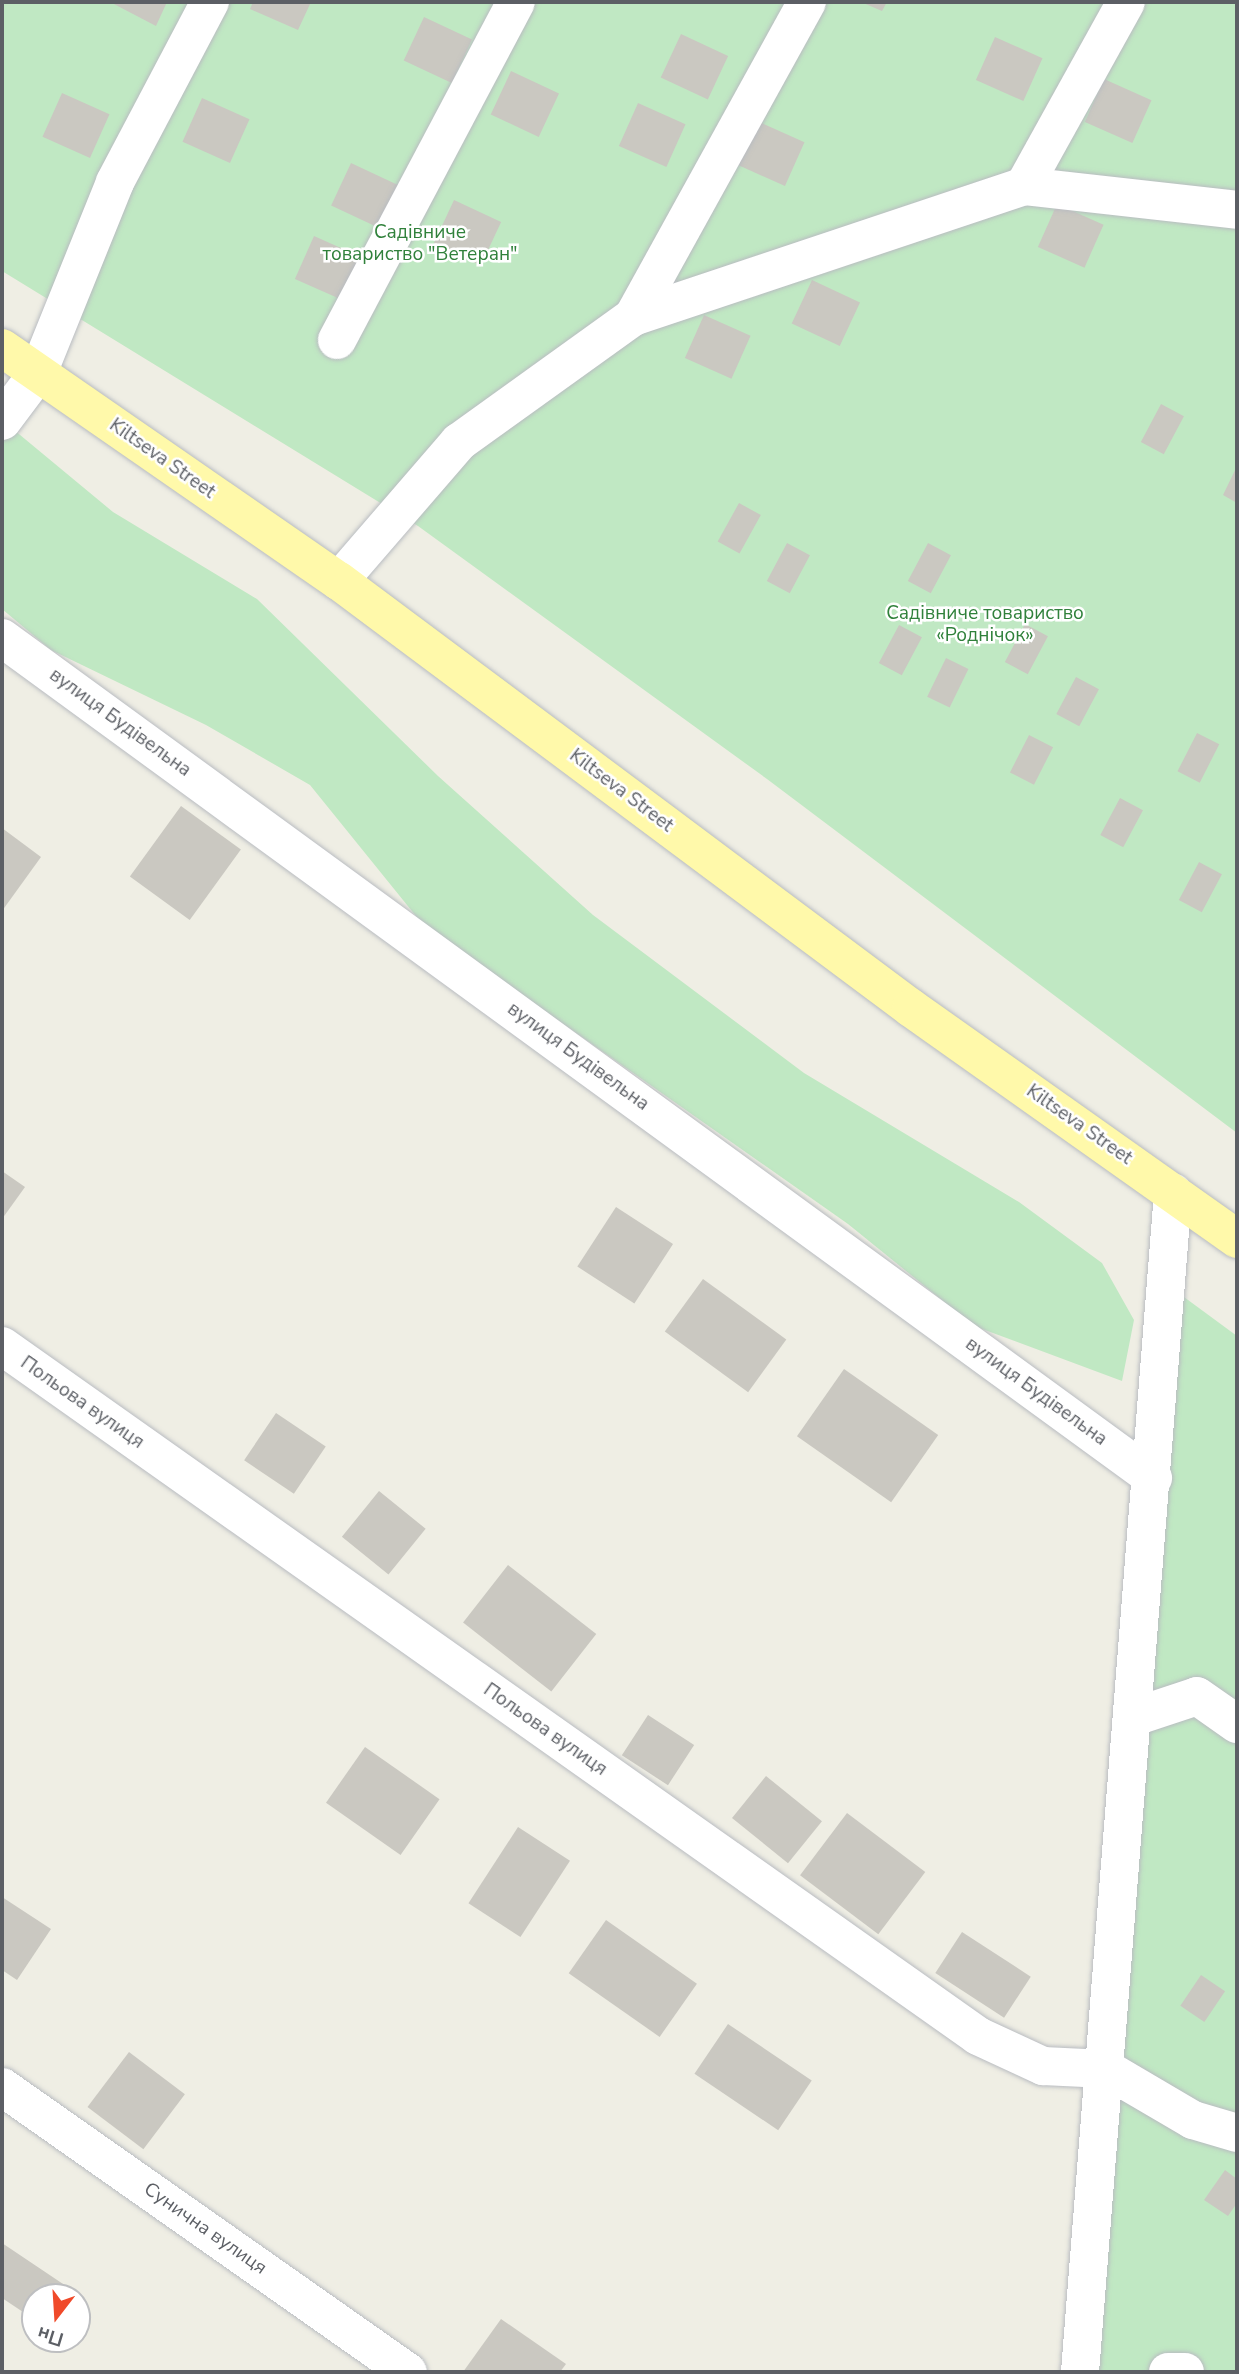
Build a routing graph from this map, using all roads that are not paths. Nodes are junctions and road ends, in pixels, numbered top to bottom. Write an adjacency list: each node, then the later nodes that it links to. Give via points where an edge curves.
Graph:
1 (210, 2): 10 (street, via 115,182)
2 (516, 2): 8 (street)
3 (807, 2): 7 (street)
4 (1126, 2): 5 (street)
5 (1024, 186): 6 (street); 7 (street)
6 (1237, 210)
7 (633, 317): 12 (street, via 459,442)
8 (337, 340)
9 (2, 348): 10 (main road, Kiltseva Street)
10 (38, 373): 11 (street); 12 (main road, Kiltseva Street)
11 (2, 421)
12 (340, 581): 14 (main road, Kiltseva Street, via 911,1007)
13 (2, 638): 17 (street, вулиця Будівельна)
14 (1173, 1193): 15 (main road, Kiltseva Street); 17 (street)
15 (1237, 1240)
16 (2, 1346): 20 (street, Польова вулиця, via 978,2036 1043,2066)
17 (1153, 1478): 18 (street)
18 (1134, 1717): 19 (street, via 1197,1696); 20 (street)
19 (1237, 1724)
20 (1106, 2070): 22 (street, via 1193,2120); 24 (street)
21 (2, 2087): 23 (street, Сунична вулиця)
22 (1237, 2133)
23 (408, 2372)
24 (1080, 2372)

